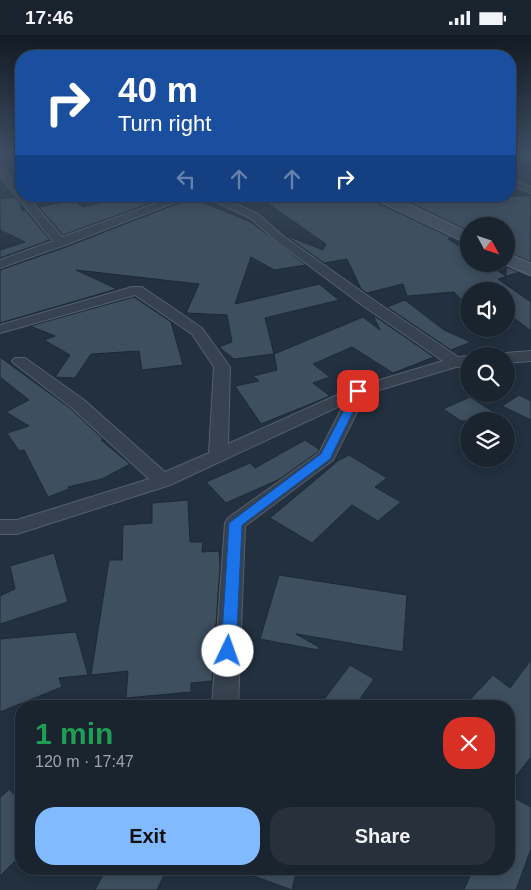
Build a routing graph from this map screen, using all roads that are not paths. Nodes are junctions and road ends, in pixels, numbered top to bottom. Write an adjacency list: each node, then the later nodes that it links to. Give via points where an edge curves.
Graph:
1 (26, 202): 6 (street)
2 (170, 202): 6 (street)
3 (222, 202): 13 (street, via 254,216 278,238 367,302)
4 (392, 202): 5 (street)
5 (460, 235)
6 (61, 243): 8 (street)
7 (515, 262): 9 (street)
8 (0, 264)
9 (531, 270)
10 (0, 329): 17 (street, via 138,290 197,331 222,367)
11 (531, 356): 12 (street)
12 (515, 357)
13 (460, 360)
14 (20, 361): 18 (street, via 78,404)
15 (460, 362): 16 (street)
16 (358, 391): 17 (street); 20 (street, via 326,457 236,523)
17 (218, 454): 18 (street)
18 (163, 481): 19 (street, via 17,527)
19 (0, 527)
20 (225, 700)

